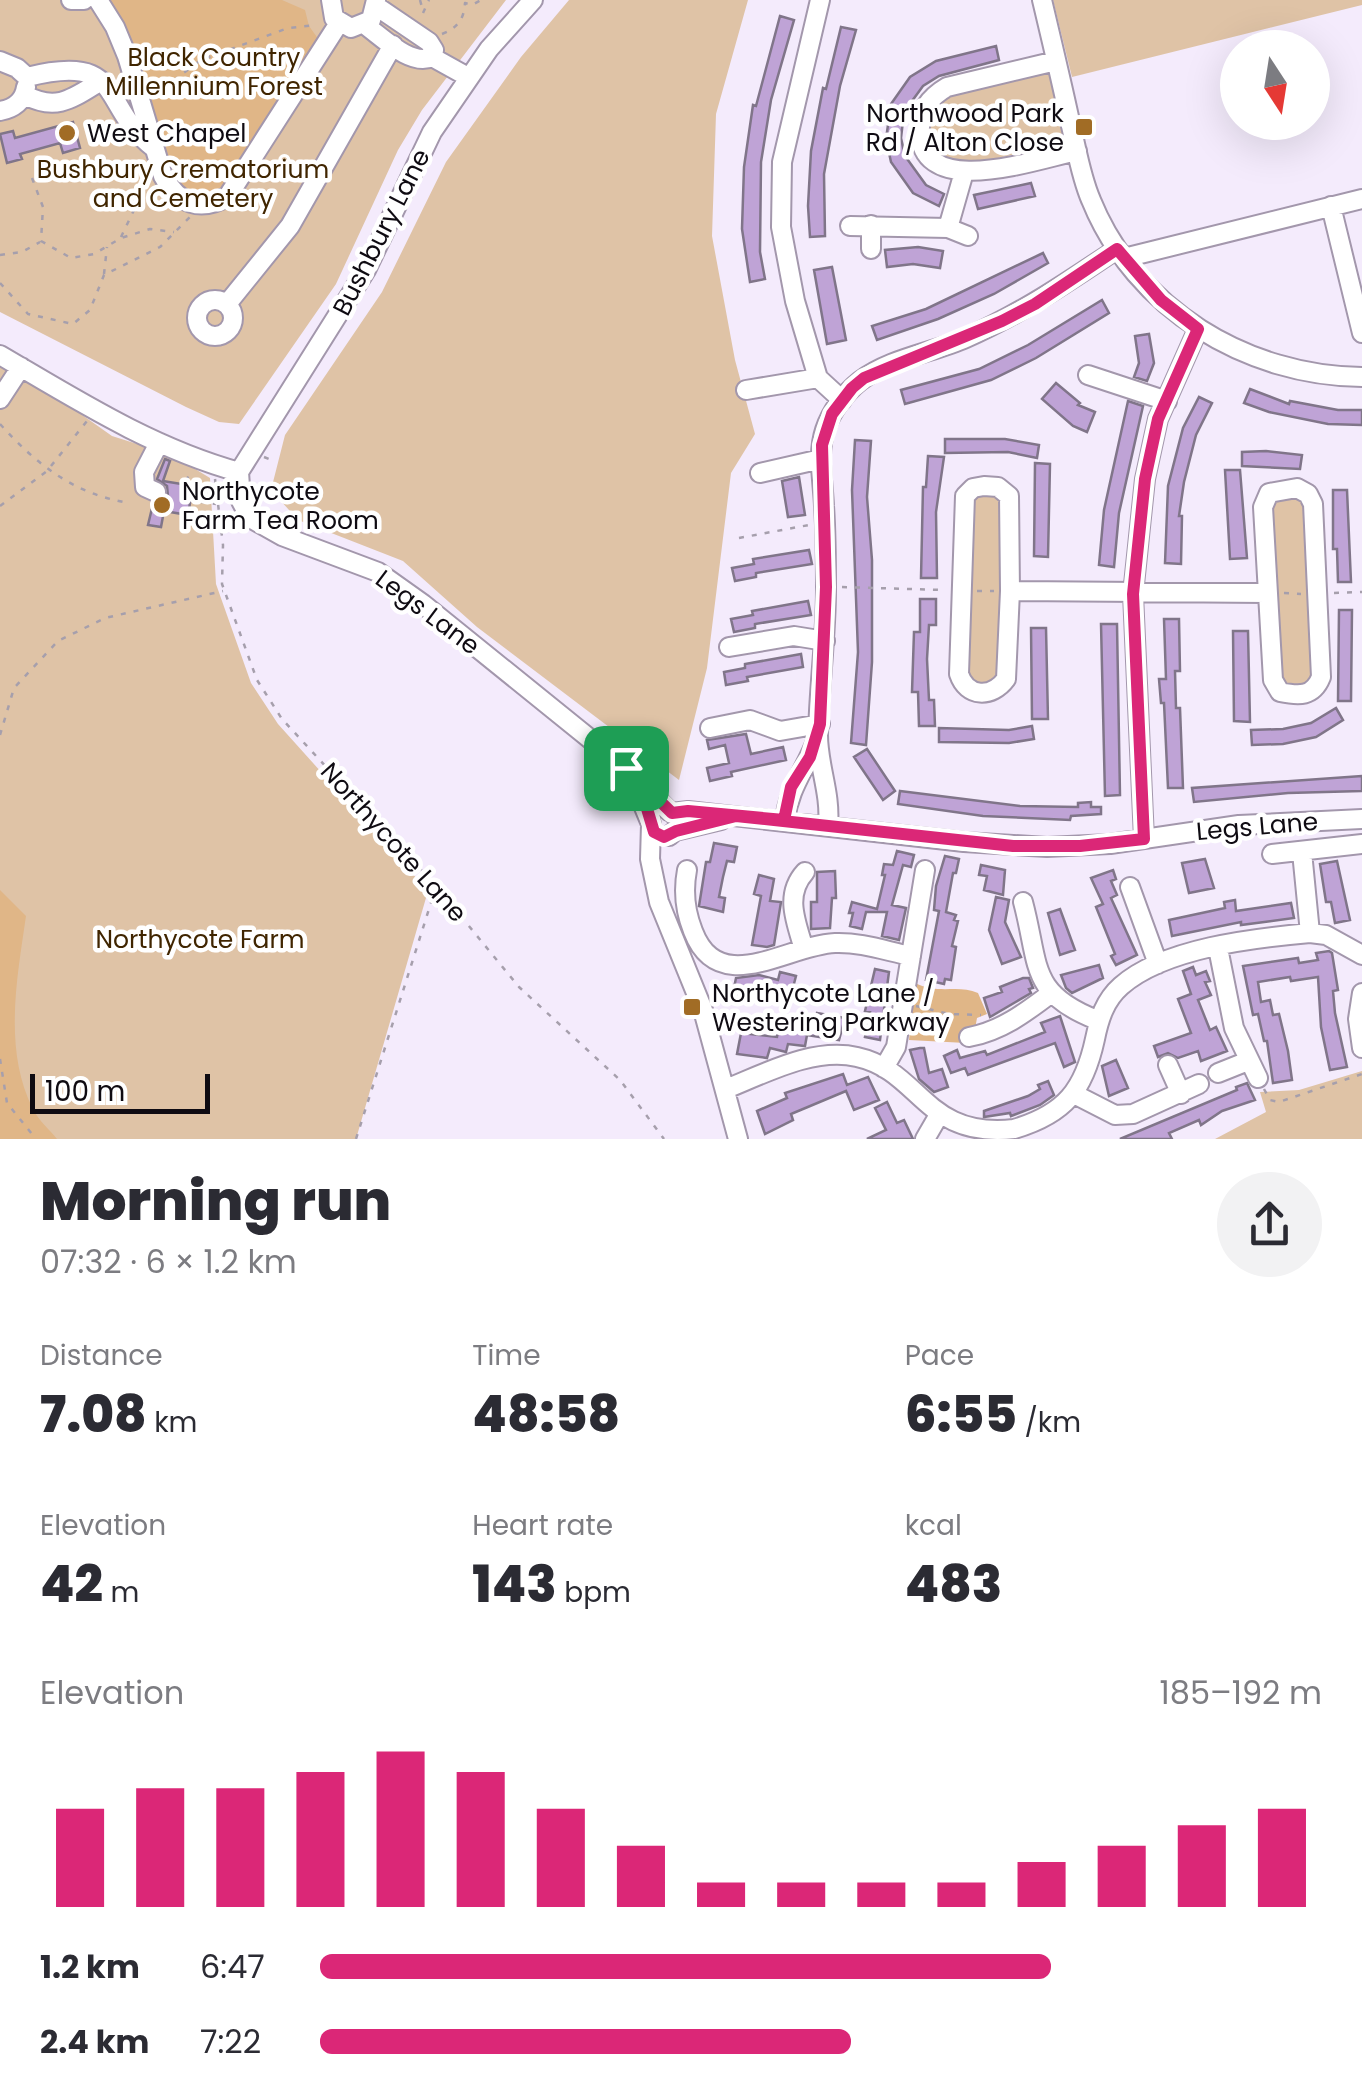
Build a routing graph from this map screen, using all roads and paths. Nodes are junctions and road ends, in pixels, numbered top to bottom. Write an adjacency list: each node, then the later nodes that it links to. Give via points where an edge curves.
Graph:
1 (71, 0): 2 (street)
2 (84, 0)
3 (98, 0): 22 (street, via 121,41)
4 (331, 0): 13 (street)
5 (420, 0): 6 (path, via 423,13)
6 (429, 0)
7 (480, 0): 11 (path)
8 (533, 0): 19 (street, Bushbury Lane)
9 (820, 0): 52 (street, via 782,162 781,228)
10 (1042, 0): 18 (street)
11 (463, 2): 16 (path, via 464,15)
12 (376, 3): 14 (street); 16 (street)
13 (339, 23): 14 (street); 22 (path, via 288,28 201,60); 30 (street, via 228,196)
14 (365, 25): 15 (street)
15 (393, 45): 16 (street, via 424,61); 45 (street, via 290,226)
16 (429, 49): 19 (street)
17 (0, 61): 21 (street)
18 (1056, 61): 25 (street); 26 (street, via 933,96 923,110 920,140 944,169)
19 (468, 77): 63 (street, Bushbury Lane, via 432,132 356,286)
20 (101, 81): 21 (street, via 62,70); 21 (street, via 69,101 43,105); 24 (street, via 134,133)
21 (26, 86): 23 (street, via 12,109)
22 (141, 105): 24 (street)
23 (0, 112)
24 (154, 149): 30 (street, via 171,191)
25 (1076, 151): 26 (street); 41 (street, via 1090,198)
26 (964, 172): 34 (street)
27 (32, 178): 38 (path, via 43,207)
28 (1362, 199): 29 (street)
29 (1332, 206): 41 (street); 47 (street)
30 (200, 207): 35 (path)
31 (134, 210): 37 (path)
32 (850, 226): 33 (street)
33 (871, 226): 34 (street); 40 (street)
34 (948, 228): 36 (street)
35 (176, 233): 37 (path, via 150,229); 43 (path)
36 (968, 236)
37 (121, 238): 39 (path)
38 (42, 241): 39 (path, via 71,258); 42 (path)
39 (107, 248): 43 (path)
40 (871, 249)
41 (1120, 253): 46 (street, via 1161,300); 55 (street, via 962,340 875,372)
42 (0, 256)
43 (104, 276): 44 (path, via 90,310 73,324 28,314)
44 (0, 284)
45 (227, 304)
46 (1198, 329): 51 (street, via 1286,368); 56 (street)
47 (1362, 333)
48 (0, 355): 49 (street)
49 (21, 367): 54 (street); 57 (street)
50 (1088, 376): 56 (street)
51 (1362, 377)
52 (818, 378): 53 (street); 55 (street)
53 (746, 390)
54 (0, 398)
55 (842, 400): 60 (street, via 825,430)
56 (1167, 401): 78 (street, via 1145,479)
57 (94, 412): 59 (street); 62 (path)
58 (0, 424): 62 (path)
59 (159, 443): 61 (street); 65 (street, via 143,478 146,487)
60 (821, 459): 64 (street); 70 (street)
61 (213, 465): 63 (street); 67 (path, Northycote Lane)
62 (46, 470): 66 (path); 68 (path)
63 (239, 472): 69 (street)
64 (760, 472)
65 (170, 496): 67 (path)
66 (129, 504)
67 (218, 504): 71 (path, Northycote Lane)
68 (0, 506)
69 (247, 513): 71 (path); 86 (street, Legs Lane, via 282,536 378,572 424,604 626,768)
70 (825, 522): 72 (path); 73 (street)
71 (219, 528): 75 (path, Northycote Lane)
72 (739, 538)
73 (826, 587): 74 (path); 79 (street)
74 (960, 590): 76 (path); 76 (street, via 959,674 963,686 986,693 1006,678); 76 (street, via 964,496 984,486 1009,496)
75 (224, 591): 83 (path, via 106,618 58,641 14,688); 95 (path, Northycote Lane, via 258,680 282,718)
76 (1010, 591): 78 (street)
77 (1266, 593): 77 (street, via 1273,680 1280,692 1309,694 1320,677 1313,504 1298,488 1269,493 1263,507); 78 (street)
78 (1133, 594): 88 (street)
79 (826, 641): 80 (street, via 794,636); 82 (street)
80 (729, 647)
81 (710, 728): 82 (street, via 750,720 780,731)
82 (819, 730): 85 (street, via 791,787); 87 (street)
83 (0, 735)
84 (1362, 818): 88 (street, Legs Lane)
85 (784, 820): 86 (street, Legs Lane, via 736,816); 87 (street, Legs Lane)
86 (665, 824): 122 (street, via 656,884 664,919 703,1010)
87 (828, 825): 88 (street, Legs Lane, via 1013,846)
88 (1144, 839)
89 (1362, 844): 90 (street)
90 (1302, 852): 91 (street); 100 (street)
91 (1272, 854)
92 (687, 870): 102 (street, via 689,921 710,958 749,964)
93 (796, 879): 102 (street, via 793,909)
94 (919, 881): 104 (street)
95 (436, 886): 128 (path); 129 (path, Northycote Lane, via 519,987 620,1080)
96 (1130, 887): 98 (street)
97 (1157, 898): 98 (street)
98 (1139, 906): 105 (street)
99 (1022, 916): 107 (street)
100 (1310, 932): 101 (street); 103 (street)
101 (1218, 948): 105 (street); 115 (street, via 1234,1028)
102 (804, 949): 104 (street, via 854,944)
103 (1362, 954)
104 (911, 956): 108 (street)
105 (1158, 964): 110 (street, via 1118,988)
106 (1362, 993): 113 (street)
107 (1050, 994): 110 (street); 111 (street)
108 (905, 1002): 109 (path); 117 (street, via 896,1047)
109 (982, 1015): 111 (street)
110 (1098, 1020): 123 (street)
111 (989, 1033): 112 (street)
112 (970, 1037)
113 (1362, 1048)
114 (0, 1060): 127 (path, via 7,1103)
115 (1248, 1060): 118 (street); 120 (street)
116 (1168, 1065): 124 (street)
117 (884, 1068): 122 (street, via 855,1056 821,1054); 125 (street)
118 (1218, 1073)
119 (1362, 1074): 120 (path, via 1279,1102 1270,1100)
120 (1258, 1078)
121 (1200, 1084): 124 (street)
122 (726, 1089): 130 (street)
123 (1074, 1094): 124 (street, via 1115,1115); 126 (street)
124 (1180, 1094)
125 (936, 1120): 126 (street, via 972,1132); 131 (street)
126 (1012, 1134)
127 (36, 1139)
128 (356, 1139)
129 (664, 1139)
130 (738, 1139)
131 (926, 1139)

